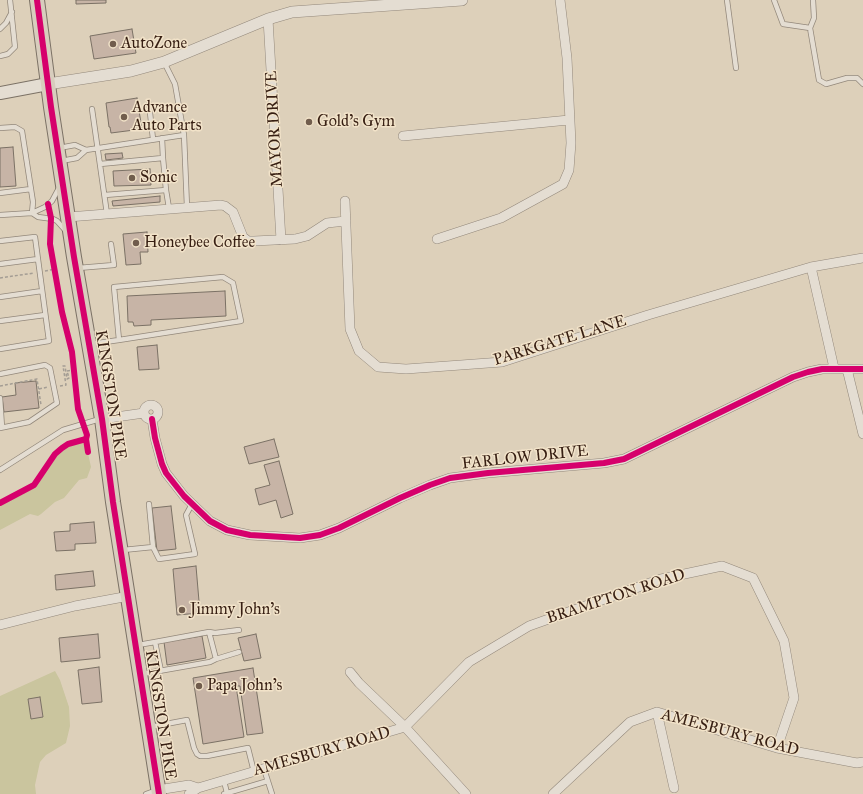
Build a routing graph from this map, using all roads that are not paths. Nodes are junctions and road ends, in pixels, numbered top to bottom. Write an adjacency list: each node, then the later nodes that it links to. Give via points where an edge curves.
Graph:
1 (10, 0): 8 (lane)
2 (37, 0): 15 (main road, KINGSTON PIKE)
3 (462, 0): 9 (street, via 304,10)
4 (560, 0): 20 (street, via 567,58)
5 (727, 0): 14 (lane)
6 (774, 0): 10 (lane, via 783,24)
7 (813, 0): 10 (lane, via 814,18)
8 (12, 12): 11 (lane); 12 (lane, via 15,47 8,54)
9 (268, 19): 13 (street); 45 (street, MAYOR DRIVE)
10 (810, 28): 16 (lane, via 819,80 826,84 857,78)
11 (0, 29)
12 (0, 56)
13 (164, 62): 15 (street, via 131,71); 22 (lane, via 175,84)
14 (736, 68)
15 (48, 84): 17 (main road); 28 (main road, KINGSTON PIKE)
16 (863, 84)
17 (0, 93)
18 (149, 104): 25 (lane)
19 (92, 109): 26 (lane)
20 (569, 120): 23 (street); 46 (street, via 569,170 563,184 501,218)
21 (0, 128): 32 (lane, via 16,127 22,131)
22 (184, 135): 24 (lane); 37 (lane)
23 (403, 136)
24 (162, 138): 25 (lane); 29 (lane)
25 (153, 140): 26 (lane)
26 (98, 148): 27 (lane); 30 (lane)
27 (86, 150): 28 (lane, via 75,145); 28 (lane, via 77,158)
28 (58, 154): 31 (main road, KINGSTON PIKE)
29 (164, 158): 30 (lane); 33 (lane)
30 (100, 164): 35 (lane)
31 (62, 178): 39 (lane, via 52,201 46,207); 42 (main road, KINGSTON PIKE)
32 (31, 189): 34 (lane); 39 (lane)
33 (166, 190): 35 (lane); 38 (lane)
34 (0, 193)
35 (105, 195): 40 (lane)
36 (345, 201): 43 (street, PARKGATE LANE)
37 (187, 207): 38 (street); 45 (street, via 225,206 233,212 243,237 248,241)
38 (169, 208): 40 (street)
39 (32, 213): 41 (lane); 44 (lane, via 57,221)
40 (107, 214): 42 (street)
41 (0, 215)
42 (68, 216): 44 (main road, KINGSTON PIKE)
43 (346, 221): 45 (street, via 327,223 307,236); 52 (street, PARKGATE LANE, via 350,329 359,351 378,367 406,369 502,362 648,315)
44 (71, 238): 53 (main road, KINGSTON PIKE)
45 (281, 240)
46 (437, 240)
47 (0, 241): 50 (lane, via 35,237)
48 (111, 244): 53 (lane, via 114,265)
49 (863, 258): 52 (street, PARKGATE LANE)
50 (38, 259): 51 (lane); 54 (lane)
51 (0, 264)
52 (811, 267): 61 (street)
53 (76, 268): 59 (main road, KINGSTON PIKE)
54 (42, 291): 55 (lane); 56 (lane)
55 (0, 297)
56 (45, 315): 57 (lane); 60 (lane, via 49,341)
57 (0, 321)
58 (119, 340): 58 (lane, via 241,321 234,283 223,277 114,287); 59 (lane)
59 (89, 344): 67 (main road, KINGSTON PIKE)
60 (0, 349)
61 (834, 368): 62 (street, FARLOW DRIVE); 73 (street, FARLOW DRIVE, via 794,377 624,459 450,478 320,535 300,538 239,533 210,521)
62 (847, 368): 63 (street, FARLOW DRIVE); 70 (street)
63 (863, 369)
64 (0, 374): 69 (lane, via 45,364 50,368 57,403 29,422)
65 (0, 398): 69 (lane)
66 (144, 413): 67 (street, FARLOW DRIVE); 68 (street); 68 (street, FARLOW DRIVE, via 148,405 155,405 158,414)
67 (102, 419): 71 (lane, via 63,430); 75 (main road, KINGSTON PIKE)
68 (152, 419): 73 (street, FARLOW DRIVE, via 166,473)
69 (1, 428)
70 (863, 434)
71 (0, 470)
72 (149, 504): 74 (lane)
73 (192, 504): 74 (lane, via 186,515 195,554 159,559)
74 (153, 547): 75 (lane)
75 (121, 550): 76 (main road, KINGSTON PIKE)
76 (129, 596): 77 (street, via 75,606); 81 (main road, KINGSTON PIKE)
77 (0, 625)
78 (239, 630): 79 (lane)
79 (209, 632): 80 (lane); 83 (lane)
80 (155, 642): 81 (lane); 84 (lane)
81 (136, 645): 86 (main road, KINGSTON PIKE)
82 (239, 652): 83 (lane)
83 (216, 659): 84 (lane)
84 (160, 671): 86 (lane)
85 (350, 672): 89 (street)
86 (140, 674): 88 (main road, KINGSTON PIKE)
87 (657, 712): 90 (street, AMESBURY ROAD); 96 (street); 103 (street, AMESBURY ROAD, via 630,722)
88 (148, 727): 93 (lane, via 187,720 197,754 207,756 248,748); 98 (main road, KINGSTON PIKE)
89 (405, 727): 90 (street, BRAMPTON ROAD, via 469,662 530,626 661,579 722,566 753,578 784,641 794,698); 92 (street, AMESBURY ROAD); 102 (street, AMESBURY ROAD)
90 (777, 748): 91 (street, AMESBURY ROAD)
91 (863, 762)
92 (264, 769): 93 (street, AMESBURY ROAD); 95 (lane)
93 (254, 772): 94 (street, AMESBURY ROAD)
94 (224, 781): 97 (street, AMESBURY ROAD); 100 (lane)
95 (268, 781): 100 (lane); 101 (lane)
96 (674, 788)
97 (198, 791): 98 (street, AMESBURY ROAD, via 189,785); 99 (street, AMESBURY ROAD)
98 (154, 793)
99 (189, 794)
100 (226, 794)
101 (272, 794)
102 (466, 794)
103 (553, 794)

